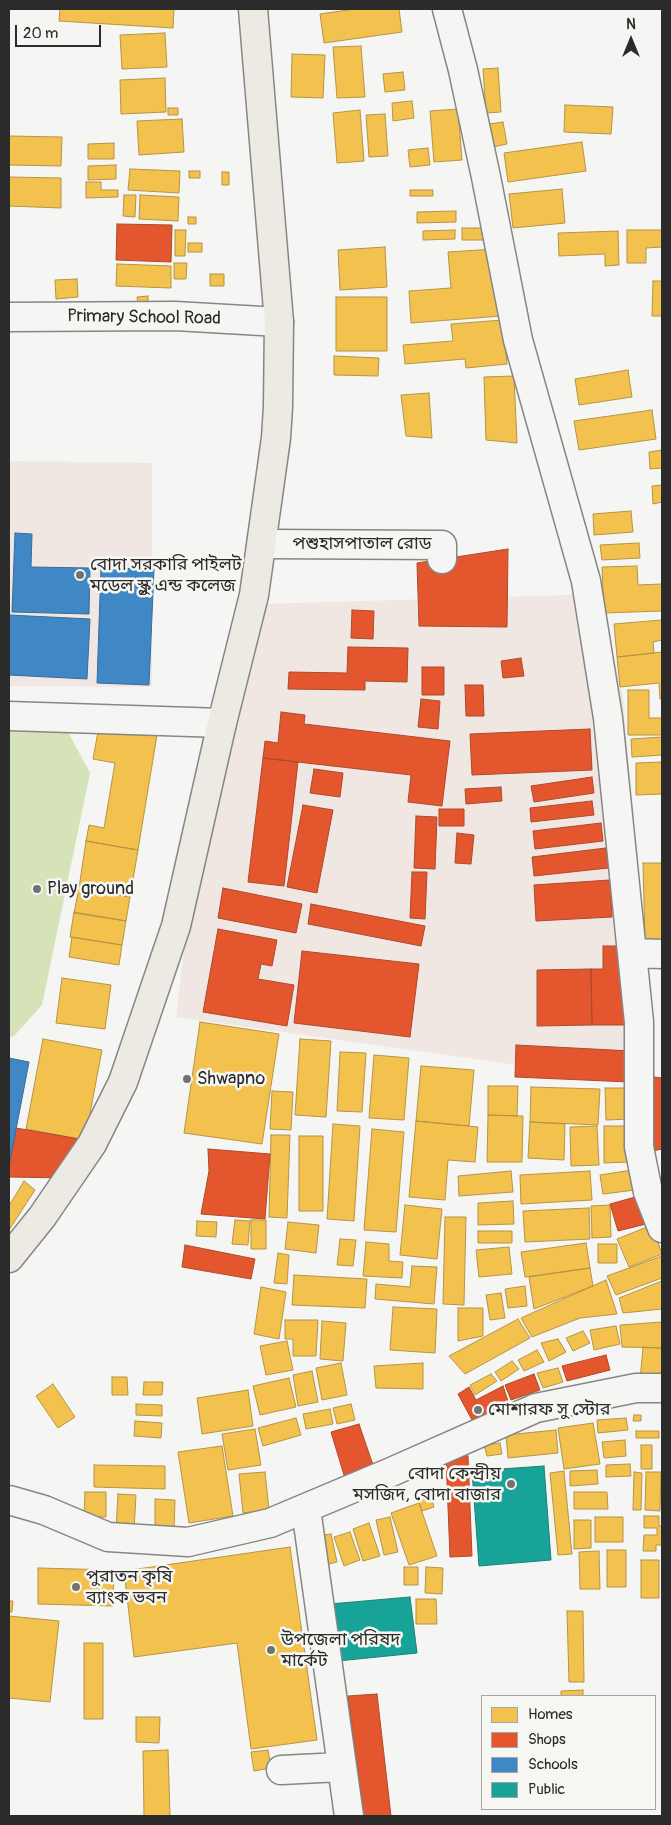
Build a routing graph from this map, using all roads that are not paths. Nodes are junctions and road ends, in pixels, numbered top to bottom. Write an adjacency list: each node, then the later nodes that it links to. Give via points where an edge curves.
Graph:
1 (252, 9): 4 (highway)
2 (447, 9): 6 (street, via 482,157 518,340)
3 (9, 317): 4 (street, Primary School Road, via 175,316)
4 (279, 322): 10 (highway, via 276,438 254,595)
5 (528, 447): 6 (street, via 541,452)
6 (553, 464): 11 (street, via 586,580 608,718)
7 (267, 544): 8 (street, পশুহাসপাতাল রোড, via 442,545)
8 (442, 559)
9 (9, 716): 10 (street)
10 (222, 723): 14 (highway, via 176,926 123,1082 92,1144 42,1218)
11 (632, 953): 12 (street); 13 (street, via 639,1022 639,1147 648,1192)
12 (662, 954)
13 (662, 1228)
14 (9, 1258)
15 (662, 1388): 17 (street, via 636,1388 536,1408)
16 (9, 1500): 17 (street, via 44,1510 108,1537 188,1542 270,1523)
17 (306, 1509): 18 (street)
18 (341, 1767): 19 (street); 20 (street)
19 (280, 1770)
20 (349, 1816)

